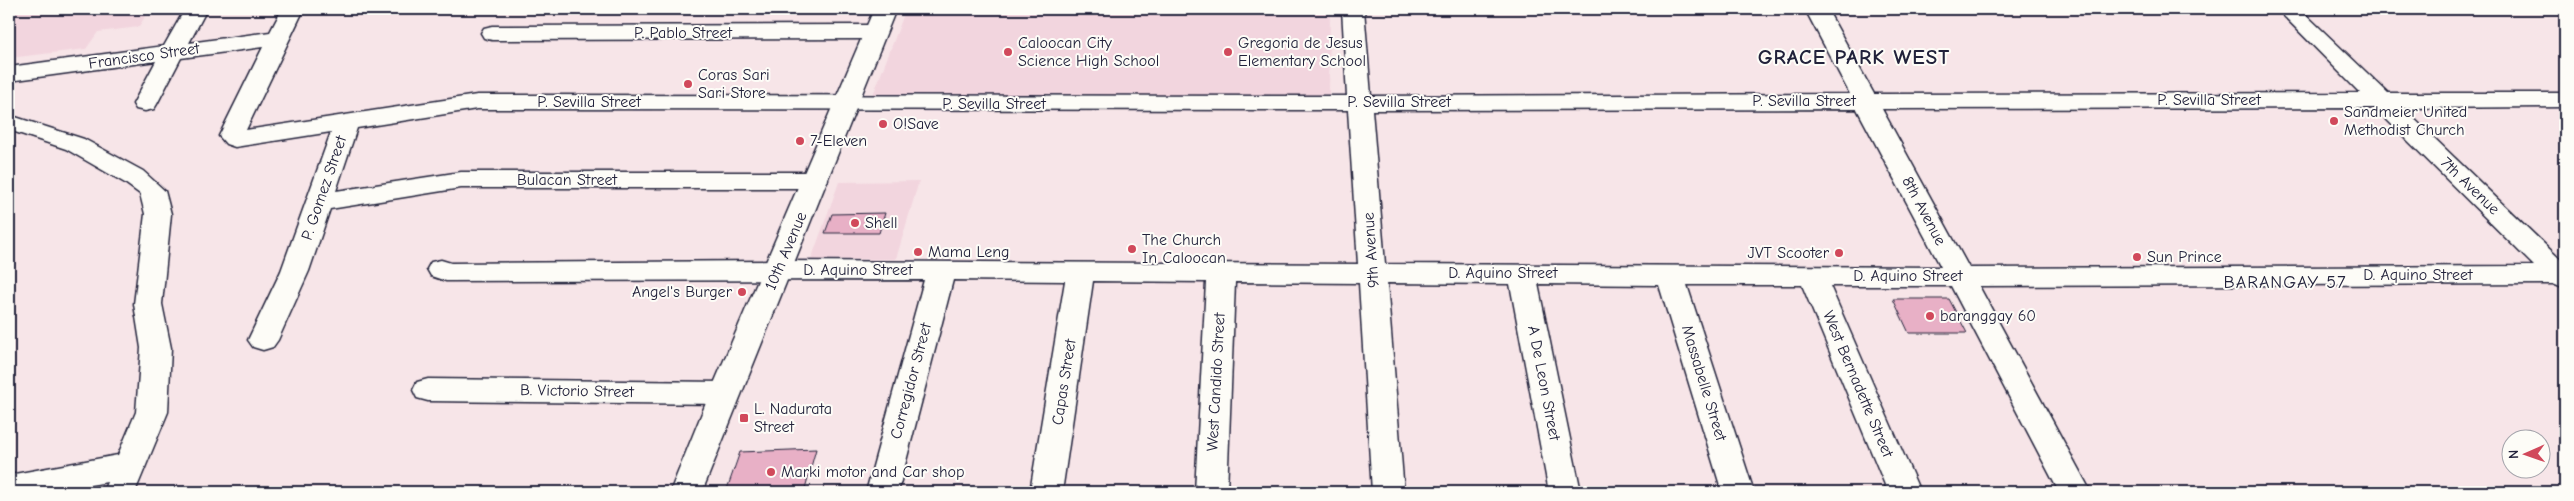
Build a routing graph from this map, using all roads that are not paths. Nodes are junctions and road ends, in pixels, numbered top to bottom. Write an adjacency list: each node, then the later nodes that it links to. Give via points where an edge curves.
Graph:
1 (196, 9): 10 (street)
2 (293, 9): 9 (street)
3 (884, 9): 7 (street, 10th Avenue)
4 (1353, 9): 15 (street, 9th Avenue)
5 (1816, 9): 14 (street, 8th Avenue)
6 (2288, 9): 12 (street, 7th Avenue)
7 (875, 32): 8 (street, P. Pablo Street); 17 (street, 10th Avenue)
8 (492, 33)
9 (280, 38): 10 (street, Francisco Street); 19 (street, P. Sevilla Street, via 231,136 235,139)
10 (173, 52): 11 (street, Francisco Street); 16 (street)
11 (9, 74)
12 (2382, 100): 13 (street, P. Sevilla Street); 14 (street, P. Sevilla Street); 32 (street, 7th Avenue)
13 (2565, 100)
14 (1866, 101): 15 (street, P. Sevilla Street); 31 (street, 8th Avenue)
15 (1360, 102): 17 (street, P. Sevilla Street); 27 (street, 9th Avenue)
16 (145, 104)
17 (846, 104): 19 (street, P. Sevilla Street, via 477,102); 20 (street, 10th Avenue)
18 (9, 122): 36 (street, via 76,144 152,190 158,214 148,304 156,348 156,373 152,412)
19 (346, 124): 21 (street, P. Gomez Street)
20 (815, 180): 21 (street, Bulacan Street, via 461,180); 23 (street, 10th Avenue)
21 (320, 202): 33 (street, P. Gomez Street, via 298,262)
22 (441, 269): 23 (street, D. Aquino Street, via 446,272)
23 (778, 270): 24 (street, D. Aquino Street); 35 (street, 10th Avenue)
24 (941, 271): 25 (street, D. Aquino Street); 39 (street, Corregidor Street)
25 (1081, 271): 26 (street, D. Aquino Street); 40 (street, Capas Street)
26 (1221, 272): 27 (street, D. Aquino Street); 41 (street, West Candido Street)
27 (1373, 272): 28 (street, D. Aquino Street); 42 (street, 9th Avenue)
28 (1522, 274): 29 (street, D. Aquino Street); 43 (street, A De Leon Street)
29 (1670, 274): 30 (street, D. Aquino Street); 44 (street, Massabelle Street)
30 (1812, 276): 31 (street, D. Aquino Street); 45 (street, West Bernadette Street)
31 (1960, 277): 32 (street, D. Aquino Street); 46 (street, 8th Avenue)
32 (2564, 277)
33 (263, 340)
34 (428, 390): 35 (street, B. Victorio Street)
35 (725, 393): 38 (street, 10th Avenue)
36 (125, 478): 37 (street)
37 (9, 488)
38 (686, 492)
39 (882, 492)
40 (1046, 492)
41 (1211, 492)
42 (1388, 492)
43 (1565, 492)
44 (1738, 492)
45 (1904, 492)
46 (2075, 492)

